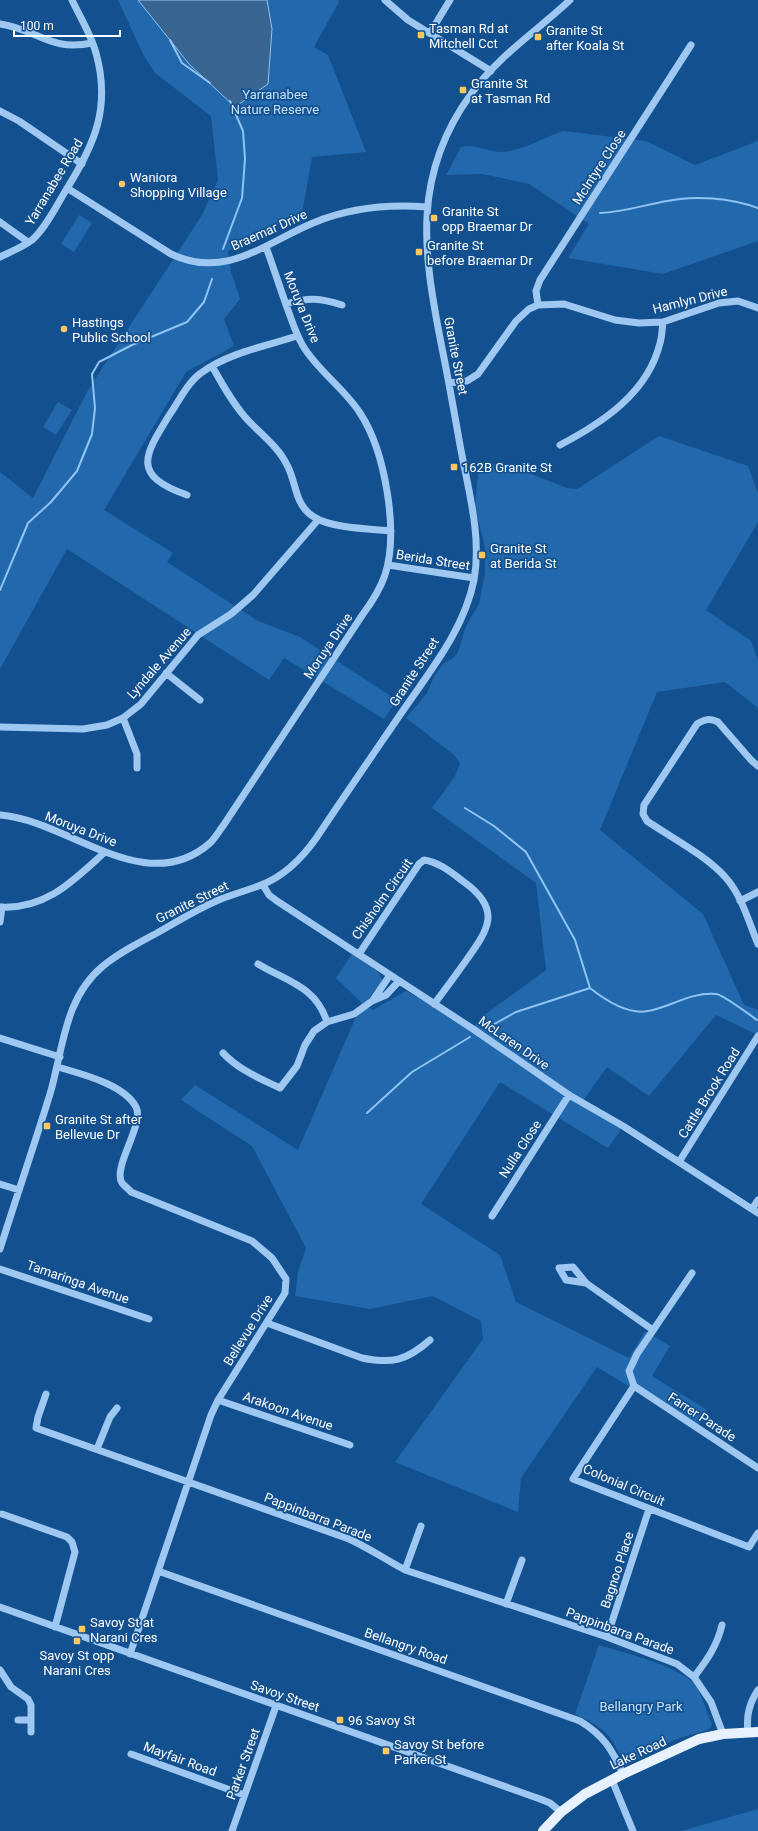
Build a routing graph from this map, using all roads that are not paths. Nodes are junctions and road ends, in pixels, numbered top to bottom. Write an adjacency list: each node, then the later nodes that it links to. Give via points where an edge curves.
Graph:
1 (72, 0): 7 (street, Yarranabee Road)
2 (385, 0): 6 (street, via 392,8)
3 (450, 0): 6 (street)
4 (570, 0): 9 (street, Granite Street)
5 (0, 24): 7 (street, via 66,46)
6 (430, 34): 9 (street)
7 (92, 43): 11 (street, Yarranabee Road, via 100,76 100,117 93,142)
8 (691, 45): 20 (street, McIntyre Close, via 540,280 536,291)
9 (491, 71): 13 (street, Granite Street, via 472,93 448,133 432,180)
10 (0, 111): 11 (street)
11 (82, 164): 12 (street, Yarranabee Road)
12 (68, 188): 15 (street, Yarranabee Road, via 42,229); 16 (street, Braemar Drive, via 154,244 183,259 204,264 227,262)
13 (427, 207): 16 (street, Braemar Drive, via 398,205 353,211 314,223); 25 (street, Granite Street, via 426,234 430,282)
14 (0, 222): 15 (street)
15 (28, 242): 17 (street, Yarranabee Road)
16 (266, 247): 18 (street, Moruya Drive)
17 (0, 257)
18 (286, 304): 19 (street, via 322,298); 23 (street, Moruya Drive)
19 (342, 305)
20 (538, 305): 22 (street, Hamlyn Drive, via 564,304 615,320); 25 (street, via 529,309 516,321 478,374 467,381)
21 (758, 308): 22 (street, Hamlyn Drive, via 738,301 719,303)
22 (663, 322): 26 (street, via 653,365 635,391 610,415)
23 (297, 336): 24 (street, via 225,359); 29 (street, Moruya Drive, via 309,356 346,394 370,431 381,468)
24 (212, 366): 27 (street, via 194,380 151,444 146,461 153,476 167,488); 28 (street, via 238,410 283,458 292,475 301,505)
25 (449, 383): 31 (street, Granite Street, via 475,528)
26 (560, 445)
27 (187, 496)
28 (318, 520): 29 (street); 32 (street, Lyndale Avenue, via 253,595 231,614 198,635)
29 (391, 531): 30 (street, Moruya Drive)
30 (388, 565): 31 (street, Berida Street); 39 (street, Moruya Drive, via 382,583 368,608 210,842 180,860 166,863 128,860)
31 (474, 578): 40 (street, Granite Street, via 466,607 453,634 313,843 295,863)
32 (166, 674): 33 (street); 34 (street, Lyndale Avenue, via 140,704)
33 (200, 700)
34 (123, 718): 35 (street, Lyndale Avenue, via 107,725 83,729); 37 (street, via 136,754)
35 (0, 727)
36 (758, 766): 42 (street, via 718,722 711,719 703,720 697,724 644,805 643,814 647,821 710,863 727,879)
37 (137, 768)
38 (0, 815): 39 (street, Moruya Drive, via 28,821)
39 (105, 852): 43 (street, via 65,888 35,902)
40 (262, 885): 46 (street, McLaren Drive, via 277,901); 56 (street, Granite Street, via 221,899 187,916 125,950 102,966 87,984 72,1011 65,1028)
41 (758, 892): 42 (street)
42 (740, 901): 45 (street)
43 (1, 907): 44 (street)
44 (0, 922)
45 (758, 944)
46 (359, 954): 48 (street, McLaren Drive); 51 (street, Chisholm Circuit, via 420,864 424,860 439,865 478,892 486,906 488,921 482,938)
47 (258, 964): 52 (street, via 295,982 312,996 324,1011)
48 (390, 975): 49 (street, McLaren Drive); 50 (street)
49 (399, 981): 50 (street, via 386,995); 51 (street, McLaren Drive)
50 (372, 1001): 52 (street, via 354,1014)
51 (434, 1004): 60 (street, McLaren Drive)
52 (327, 1022): 55 (street, via 309,1038 297,1066 280,1088 245,1071 232,1063)
53 (758, 1036): 61 (street, Cattle Brook Road)
54 (0, 1038): 56 (street)
55 (223, 1053)
56 (60, 1057): 57 (street, Granite Street)
57 (58, 1067): 58 (street, Bellevue Drive); 59 (street, Granite Street)
58 (71, 1071): 59 (street); 72 (street, Bellevue Drive, via 106,1084 129,1098 136,1107 137,1119 120,1173 122,1183 131,1192 247,1239 272,1258 286,1279 286,1286 285,1293)
59 (55, 1078): 63 (street, Granite Street)
60 (569, 1095): 61 (street, McLaren Drive); 66 (street, Nulla Close)
61 (679, 1162): 65 (street, McLaren Drive)
62 (0, 1184): 63 (street)
63 (19, 1190): 67 (street, Granite Street)
64 (758, 1200): 65 (street)
65 (755, 1211)
66 (492, 1216)
67 (0, 1249)
68 (0, 1269): 71 (street, Tamaringa Avenue)
69 (692, 1273): 73 (street)
70 (586, 1283): 73 (street)
71 (149, 1319)
72 (267, 1324): 74 (street, via 377,1361 405,1358); 77 (street, Bellevue Drive)
73 (653, 1330): 75 (street, via 629,1372)
74 (430, 1340)
75 (634, 1386): 81 (street, Farrer Parade); 83 (street, Colonial Circuit, via 573,1479)
76 (46, 1394): 80 (street, Pappinbarra Parade, via 36,1428)
77 (218, 1400): 79 (street, Arakoon Avenue); 82 (street, Bellevue Drive)
78 (117, 1408): 80 (street, via 110,1417)
79 (350, 1445)
80 (97, 1449): 82 (street, Pappinbarra Parade)
81 (758, 1468)
82 (188, 1481): 88 (street, Pappinbarra Parade, via 349,1539); 89 (street, Bellevue Drive)
83 (650, 1509): 86 (street, Colonial Circuit, via 749,1547); 94 (street, Bagnoo Place)
84 (2, 1514): 93 (street, via 67,1537 75,1547)
85 (421, 1526): 88 (street)
86 (758, 1533)
87 (522, 1560): 90 (street)
88 (405, 1570): 90 (street, Pappinbarra Parade)
89 (158, 1571): 95 (street, Bellevue Drive); 106 (street, Bellangry Road, via 580,1721 595,1730 605,1741)
90 (506, 1604): 94 (street, Pappinbarra Parade)
91 (0, 1607): 93 (street, Savoy Street)
92 (722, 1625): 97 (street, via 718,1641)
93 (55, 1627): 95 (street, Savoy Street)
94 (607, 1638): 97 (street, Pappinbarra Parade, via 677,1664)
95 (130, 1654): 99 (street, Savoy Street)
96 (0, 1670): 101 (street, via 12,1687 28,1699)
97 (694, 1677): 104 (street, Pappinbarra Parade, via 711,1702)
98 (758, 1690): 103 (street, via 746,1718)
99 (276, 1706): 108 (street, Parker Street); 109 (street, Savoy Street, via 540,1798)
100 (18, 1720): 101 (street)
101 (32, 1720): 102 (street)
102 (31, 1732)
103 (753, 1732): 104 (main road, Lake Road)
104 (723, 1734): 106 (main road, Lake Road, via 699,1739)
105 (131, 1754): 108 (street, Mayfair Road)
106 (623, 1774): 107 (main road, Lake Road)
107 (612, 1780): 109 (main road, Lake Road, via 585,1794); 112 (street)
108 (244, 1795): 110 (street, Parker Street)
109 (561, 1812): 111 (main road, Lake Road)
110 (232, 1831)
111 (543, 1831)
112 (633, 1831)

